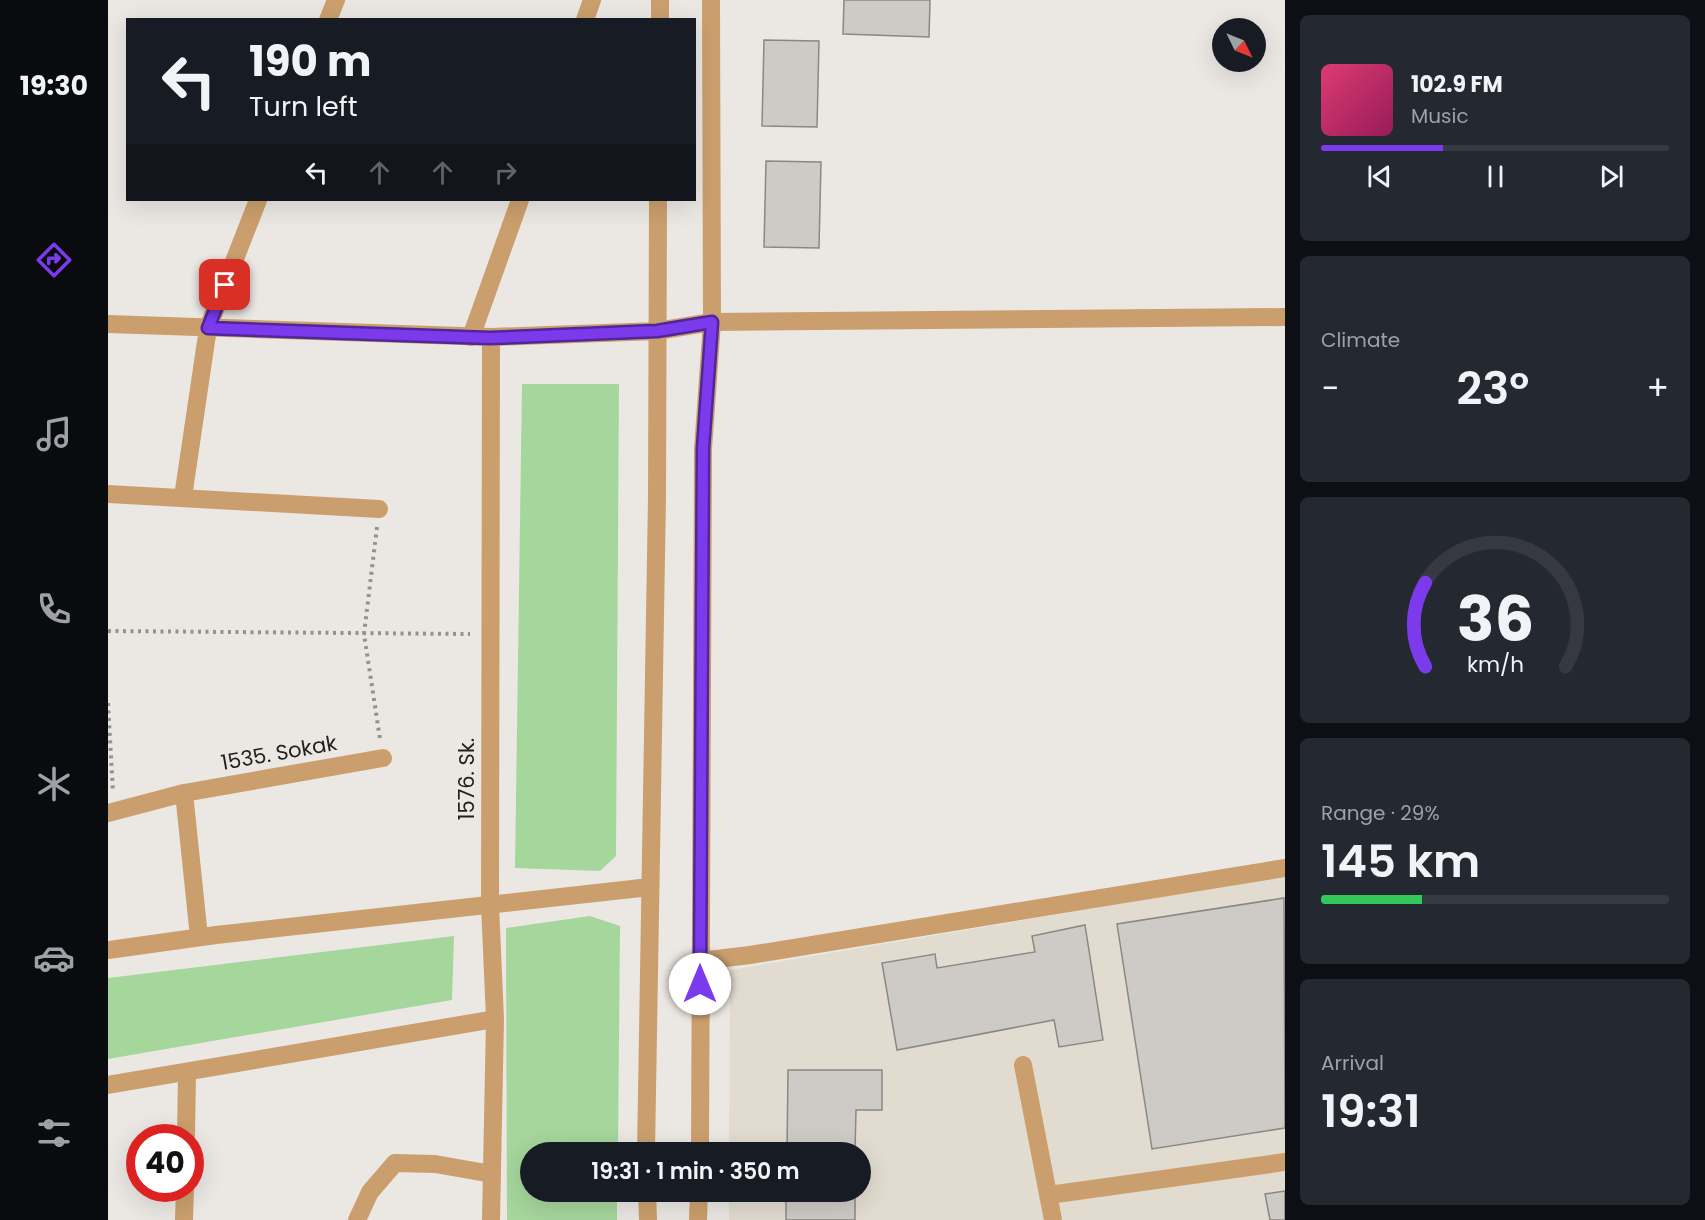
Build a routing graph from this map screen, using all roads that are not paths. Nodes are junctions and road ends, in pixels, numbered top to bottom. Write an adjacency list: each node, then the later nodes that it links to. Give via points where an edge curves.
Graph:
1 (336, 0): 5 (street)
2 (592, 0): 6 (street)
3 (660, 0): 7 (street)
4 (711, 0): 12 (street)
5 (329, 18)
6 (586, 18)
7 (660, 18)
8 (258, 201): 14 (street)
9 (520, 201): 16 (street)
10 (658, 201): 15 (street)
11 (1285, 317): 12 (street)
12 (712, 322): 15 (street); 29 (street, via 703,448)
13 (108, 324): 14 (street)
14 (208, 328): 16 (street); 19 (street)
15 (657, 331): 17 (street); 25 (street)
16 (471, 337): 17 (street)
17 (490, 338): 26 (street, 1576. Sk.)
18 (108, 494): 19 (street)
19 (183, 497): 20 (street)
20 (379, 509)
21 (382, 758): 22 (street, 1535. Sokak)
22 (184, 793): 23 (street, 1535. Sokak); 27 (street)
23 (111, 812)
24 (1285, 868): 29 (street)
25 (650, 887): 26 (street); 35 (street)
26 (490, 905): 27 (street); 30 (street, 1576. Sk.)
27 (199, 937): 28 (street)
28 (108, 950)
29 (700, 961): 36 (street)
30 (495, 1019): 32 (street); 38 (street, 1576. Sk.)
31 (1023, 1065): 39 (street)
32 (187, 1072): 33 (street); 34 (street)
33 (108, 1085)
34 (186, 1124)
35 (646, 1142)
36 (700, 1142)
37 (1285, 1162): 39 (street)
38 (492, 1174): 44 (street, via 435,1164 395,1163 370,1191); 45 (street, 1576. Sk.)
39 (1049, 1195): 48 (street)
40 (185, 1202): 43 (street)
41 (647, 1202): 46 (street)
42 (699, 1202): 47 (street)
43 (184, 1220)
44 (357, 1220)
45 (491, 1220)
46 (648, 1220)
47 (698, 1220)
48 (1053, 1220)

